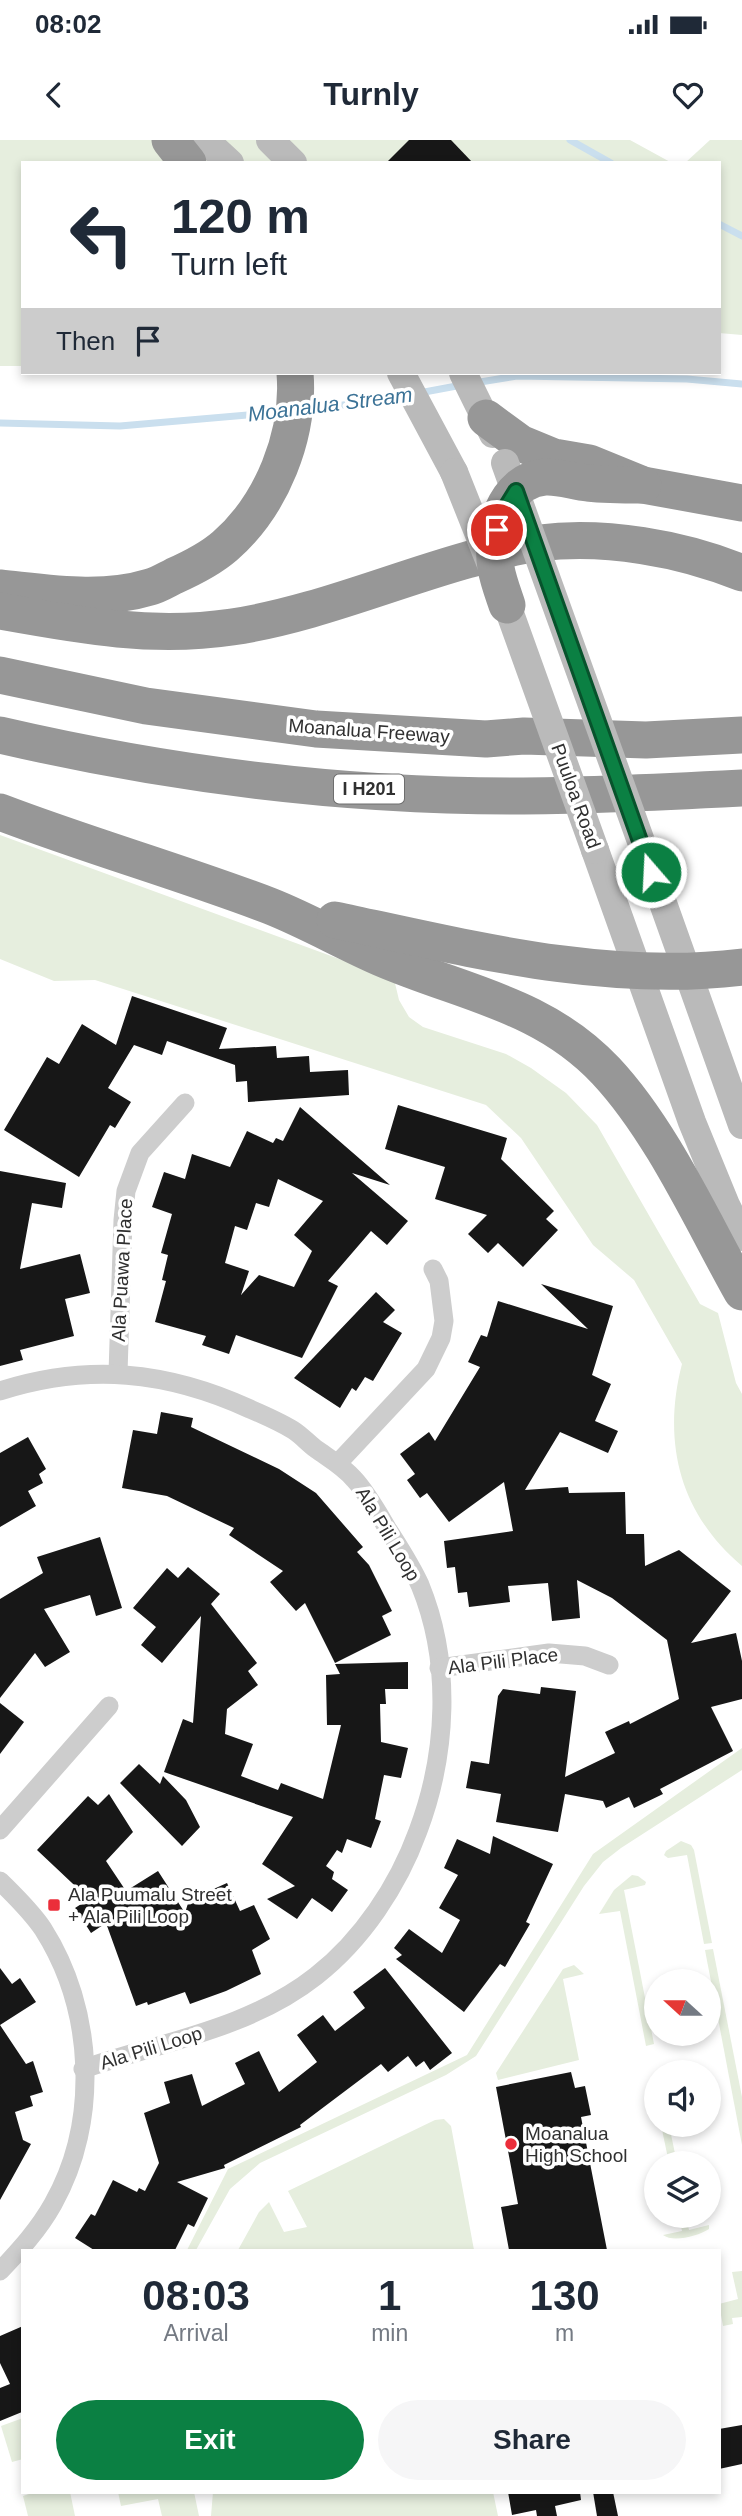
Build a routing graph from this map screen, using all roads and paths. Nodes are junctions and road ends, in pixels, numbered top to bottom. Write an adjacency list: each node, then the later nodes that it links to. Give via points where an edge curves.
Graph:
1 (170, 140): 4 (highway)
2 (205, 140): 5 (main road)
3 (270, 140): 6 (main road)
4 (186, 161)
5 (228, 161)
6 (291, 161)
7 (295, 375): 15 (highway, via 294,413 283,461 242,529 201,563 151,587 97,595)
8 (402, 375): 16 (main road, Puuloa Road, bridge, via 454,472)
9 (464, 375): 10 (main road)
10 (486, 418): 11 (main road); 12 (highway, via 536,451 589,463)
11 (510, 477): 12 (highway, bridge, via 528,482 546,477); 16 (highway, bridge, via 495,547); 28 (main road, bridge)
12 (643, 485): 13 (highway)
13 (742, 503)
14 (742, 573): 17 (highway, bridge, via 646,547 569,541 516,548 231,627 144,632 100,629)
15 (0, 588)
16 (507, 604): 27 (main road, Puuloa Road, bridge)
17 (0, 611)
18 (0, 676): 22 (highway, Moanalua Freeway, via 146,706 288,726 472,739)
19 (742, 712): 22 (highway, via 649,718)
20 (0, 735): 23 (highway, I H201, via 142,763 299,785 515,796)
21 (742, 735): 22 (highway, Moanalua Freeway, via 646,740)
22 (524, 736)
23 (742, 788)
24 (0, 812): 25 (highway)
25 (272, 907): 27 (highway, via 507,956); 33 (highway, via 382,958 508,1004 546,1023 579,1048 606,1071 632,1104)
26 (742, 967): 28 (highway)
27 (636, 969): 28 (highway); 31 (main road, Puuloa Road, via 692,1122)
28 (686, 971): 30 (main road)
29 (185, 1103): 34 (street, Ala Puawa Place, via 140,1153 126,1191)
30 (742, 1125)
31 (742, 1237)
32 (433, 1269): 36 (street, via 444,1321 426,1370)
33 (742, 1292)
34 (118, 1373): 35 (street, Ala Pili Loop, via 35,1381); 36 (street, Ala Pili Loop, via 196,1387 237,1403 294,1430)
35 (0, 1391)
36 (338, 1463): 38 (street, Ala Pili Loop, via 366,1495 407,1558 428,1611)
37 (609, 1665): 38 (street, Ala Pili Place, via 585,1656 549,1654)
38 (439, 1668): 42 (street, Ala Pili Loop, via 441,1747 426,1812 400,1874 361,1930 316,1976 258,2011 222,2027)
39 (109, 1706): 40 (street)
40 (0, 1830)
41 (0, 1881): 42 (street, via 42,1928 64,1972 77,2006)
42 (83, 2069): 43 (street, via 81,2126 65,2180 38,2228)
43 (0, 2271)

